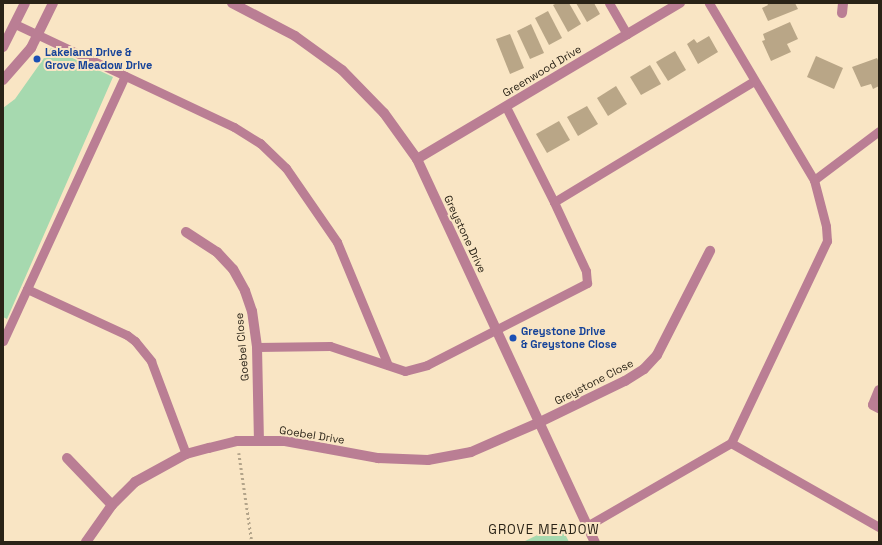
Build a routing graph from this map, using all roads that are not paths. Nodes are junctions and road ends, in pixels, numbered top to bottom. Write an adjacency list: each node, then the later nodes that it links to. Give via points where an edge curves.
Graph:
1 (25, 3): 7 (street)
2 (53, 3): 8 (street)
3 (232, 3): 16 (street, Greystone Drive, via 295,36 342,70 384,113)
4 (608, 3): 9 (lane)
5 (680, 3): 9 (street, Greenwood Drive)
6 (709, 3): 13 (lane)
7 (15, 24): 8 (lane); 10 (street)
8 (38, 34): 11 (lane); 12 (street, via 31,48)
9 (627, 34): 14 (street, Greenwood Drive)
10 (3, 48)
11 (125, 76): 21 (lane); 25 (lane, via 234,127 260,143 286,168 337,242)
12 (3, 80)
13 (754, 81): 17 (lane); 18 (lane)
14 (506, 107): 16 (street, Greenwood Drive); 18 (lane)
15 (879, 131): 17 (lane)
16 (417, 159): 22 (street, Greystone Drive)
17 (814, 180): 30 (lane, via 826,226 827,241)
18 (554, 202): 22 (lane, via 586,271 587,283)
19 (186, 232): 24 (street, Goebel Close, via 217,252 233,269 252,311)
20 (710, 251): 28 (street, Greystone Close, via 657,355 644,369 625,381)
21 (27, 289): 23 (lane); 31 (lane, via 136,341 152,361)
22 (497, 329): 25 (lane, via 427,365 405,370); 28 (street, Greystone Drive)
23 (3, 340)
24 (257, 347): 25 (lane, via 330,346); 29 (street, Goebel Close)
25 (388, 365)
26 (879, 390): 27 (street, via 873,405)
27 (879, 408)
28 (540, 422): 29 (street, Goebel Drive, via 471,452 428,460 378,458 285,441); 34 (street, Greystone Drive)
29 (259, 440): 31 (street, Goebel Drive, via 237,441)
30 (731, 443): 34 (lane); 35 (lane)
31 (186, 454): 33 (street, Goebel Drive, via 135,482)
32 (67, 458): 33 (street)
33 (112, 505): 36 (street, Goebel Drive)
34 (587, 526): 37 (street, Greystone Drive)
35 (879, 527)
36 (86, 542)
37 (595, 542)

